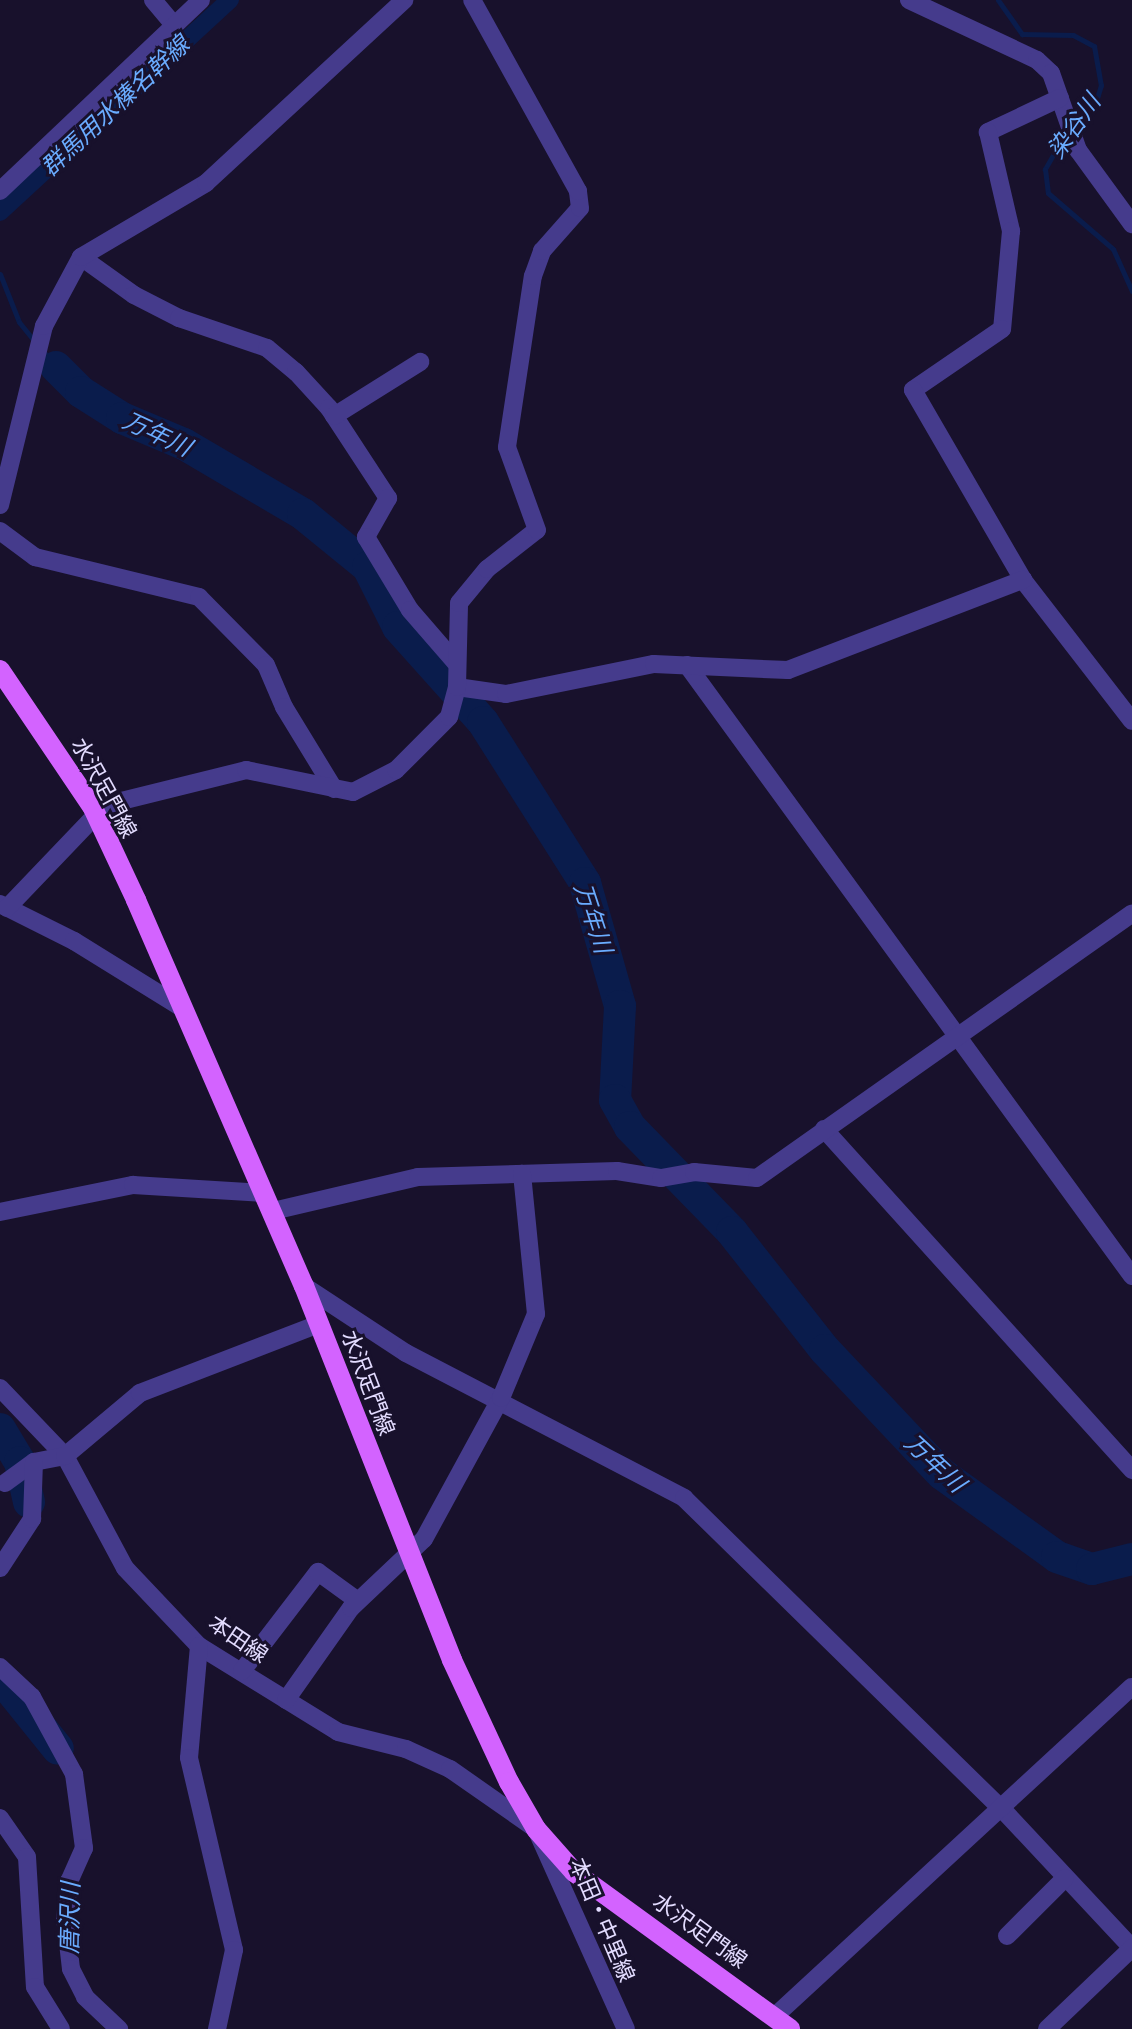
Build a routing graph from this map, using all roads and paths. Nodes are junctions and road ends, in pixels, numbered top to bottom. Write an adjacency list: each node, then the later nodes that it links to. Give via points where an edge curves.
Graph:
1 (153, 0): 6 (street)
2 (201, 0): 6 (street)
3 (404, 0): 10 (street, via 206,183)
4 (472, 0): 16 (street, via 578,191 580,208 542,251 533,276 507,447 537,530 487,569 459,603)
5 (909, 0): 7 (street, via 1037,60)
6 (174, 25): 8 (street)
7 (1060, 98): 9 (street, via 1078,150); 15 (street, via 988,132 1011,231 1002,329 913,390)
8 (2, 186)
9 (1132, 224)
10 (81, 257): 12 (street, via 179,318 267,348); 13 (street, via 42,333)
11 (420, 362): 12 (street)
12 (334, 416): 16 (street, via 388,498 366,537 410,610)
13 (0, 505)
14 (0, 531): 21 (street, via 35,557 199,597 266,665 284,707)
15 (1023, 580): 17 (street, via 788,670); 20 (street)
16 (455, 662): 19 (street)
17 (687, 665): 19 (street, via 623,669 506,694); 26 (street)
18 (0, 670): 22 (main road, 水沢足門線)
19 (457, 687): 21 (street, via 438,733 396,770 368,788)
20 (1132, 721)
21 (334, 789): 22 (street, via 246,770)
22 (94, 812): 23 (street); 25 (main road, 水沢足門線)
23 (3, 906): 25 (street, via 74,941)
24 (1132, 913): 26 (street)
25 (182, 1008): 29 (main road, 水沢足門線)
26 (956, 1035): 27 (street); 31 (street)
27 (824, 1129): 28 (street, via 757,1178); 38 (street)
28 (522, 1174): 29 (street, via 418,1177); 35 (street, via 536,1314)
29 (269, 1202): 30 (street, via 133,1185); 32 (main road, 水沢足門線)
30 (0, 1212)
31 (1132, 1276)
32 (304, 1286): 33 (main road, 水沢足門線); 35 (street, via 406,1353)
33 (319, 1324): 36 (street, via 140,1393); 40 (main road, 水沢足門線)
34 (0, 1388): 36 (street, 本田線)
35 (501, 1398): 40 (street); 48 (street, via 537,1423 657,1481 704,1514 836,1652)
36 (65, 1456): 37 (street); 43 (street, 本田線, via 125,1568)
37 (34, 1462): 39 (street); 41 (street, via 32,1519)
38 (1132, 1470)
39 (5, 1483)
40 (409, 1557): 42 (street); 50 (main road, 水沢足門線, via 483,1728)
41 (0, 1568)
42 (358, 1601): 45 (street, via 318,1572); 47 (street)
43 (199, 1646): 45 (street, 本田線); 57 (street, via 189,1758 234,1950)
44 (0, 1667): 56 (street, via 32,1697 77,1783 84,1848 69,1881 65,1917 71,1969 85,1997)
45 (242, 1671): 47 (street, 本田線)
46 (1132, 1687): 48 (street)
47 (286, 1700): 50 (street, 本田線, via 338,1732 427,1757)
48 (1003, 1810): 51 (street); 54 (street)
49 (0, 1818): 55 (street, via 27,1857 35,1987)
50 (536, 1829): 54 (main road, 水沢足門線, via 574,1872); 58 (street, 本田・中里線)
51 (1065, 1878): 52 (street); 53 (street)
52 (1007, 1936)
53 (1132, 1948): 59 (street)
54 (782, 2023)
55 (61, 2029)
56 (119, 2029)
57 (217, 2029)
58 (626, 2029)
59 (1047, 2029)

